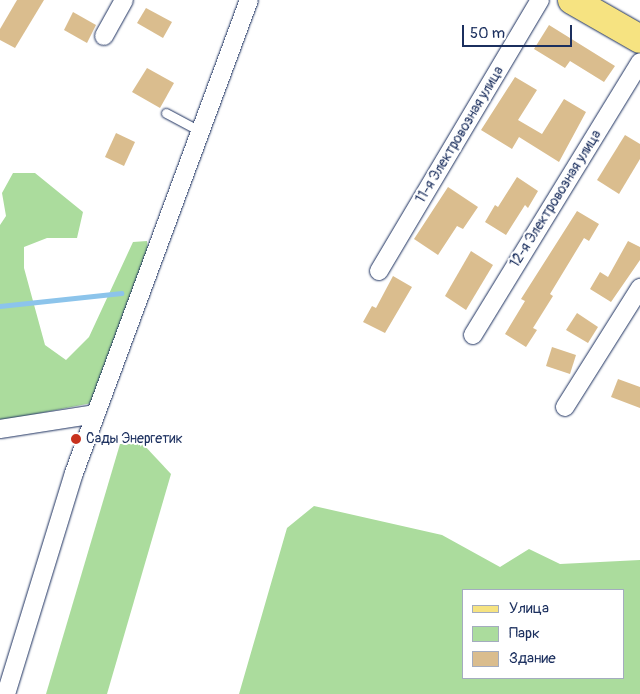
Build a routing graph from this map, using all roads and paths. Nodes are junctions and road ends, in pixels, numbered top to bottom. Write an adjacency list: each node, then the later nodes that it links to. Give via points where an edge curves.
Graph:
1 (124, 0): 5 (street)
2 (249, 0): 9 (street)
3 (540, 0): 10 (street, 11-я Электровозная улица)
4 (572, 0): 6 (main road)
5 (104, 36)
6 (640, 39)
7 (640, 62): 12 (street, 12-я Электровозная улица)
8 (166, 114): 9 (lane)
9 (202, 133): 14 (street)
10 (379, 271)
11 (640, 288): 13 (street)
12 (473, 335)
13 (565, 407)
14 (96, 414): 15 (street); 16 (street, via 52,538)
15 (0, 429)
16 (6, 694)

